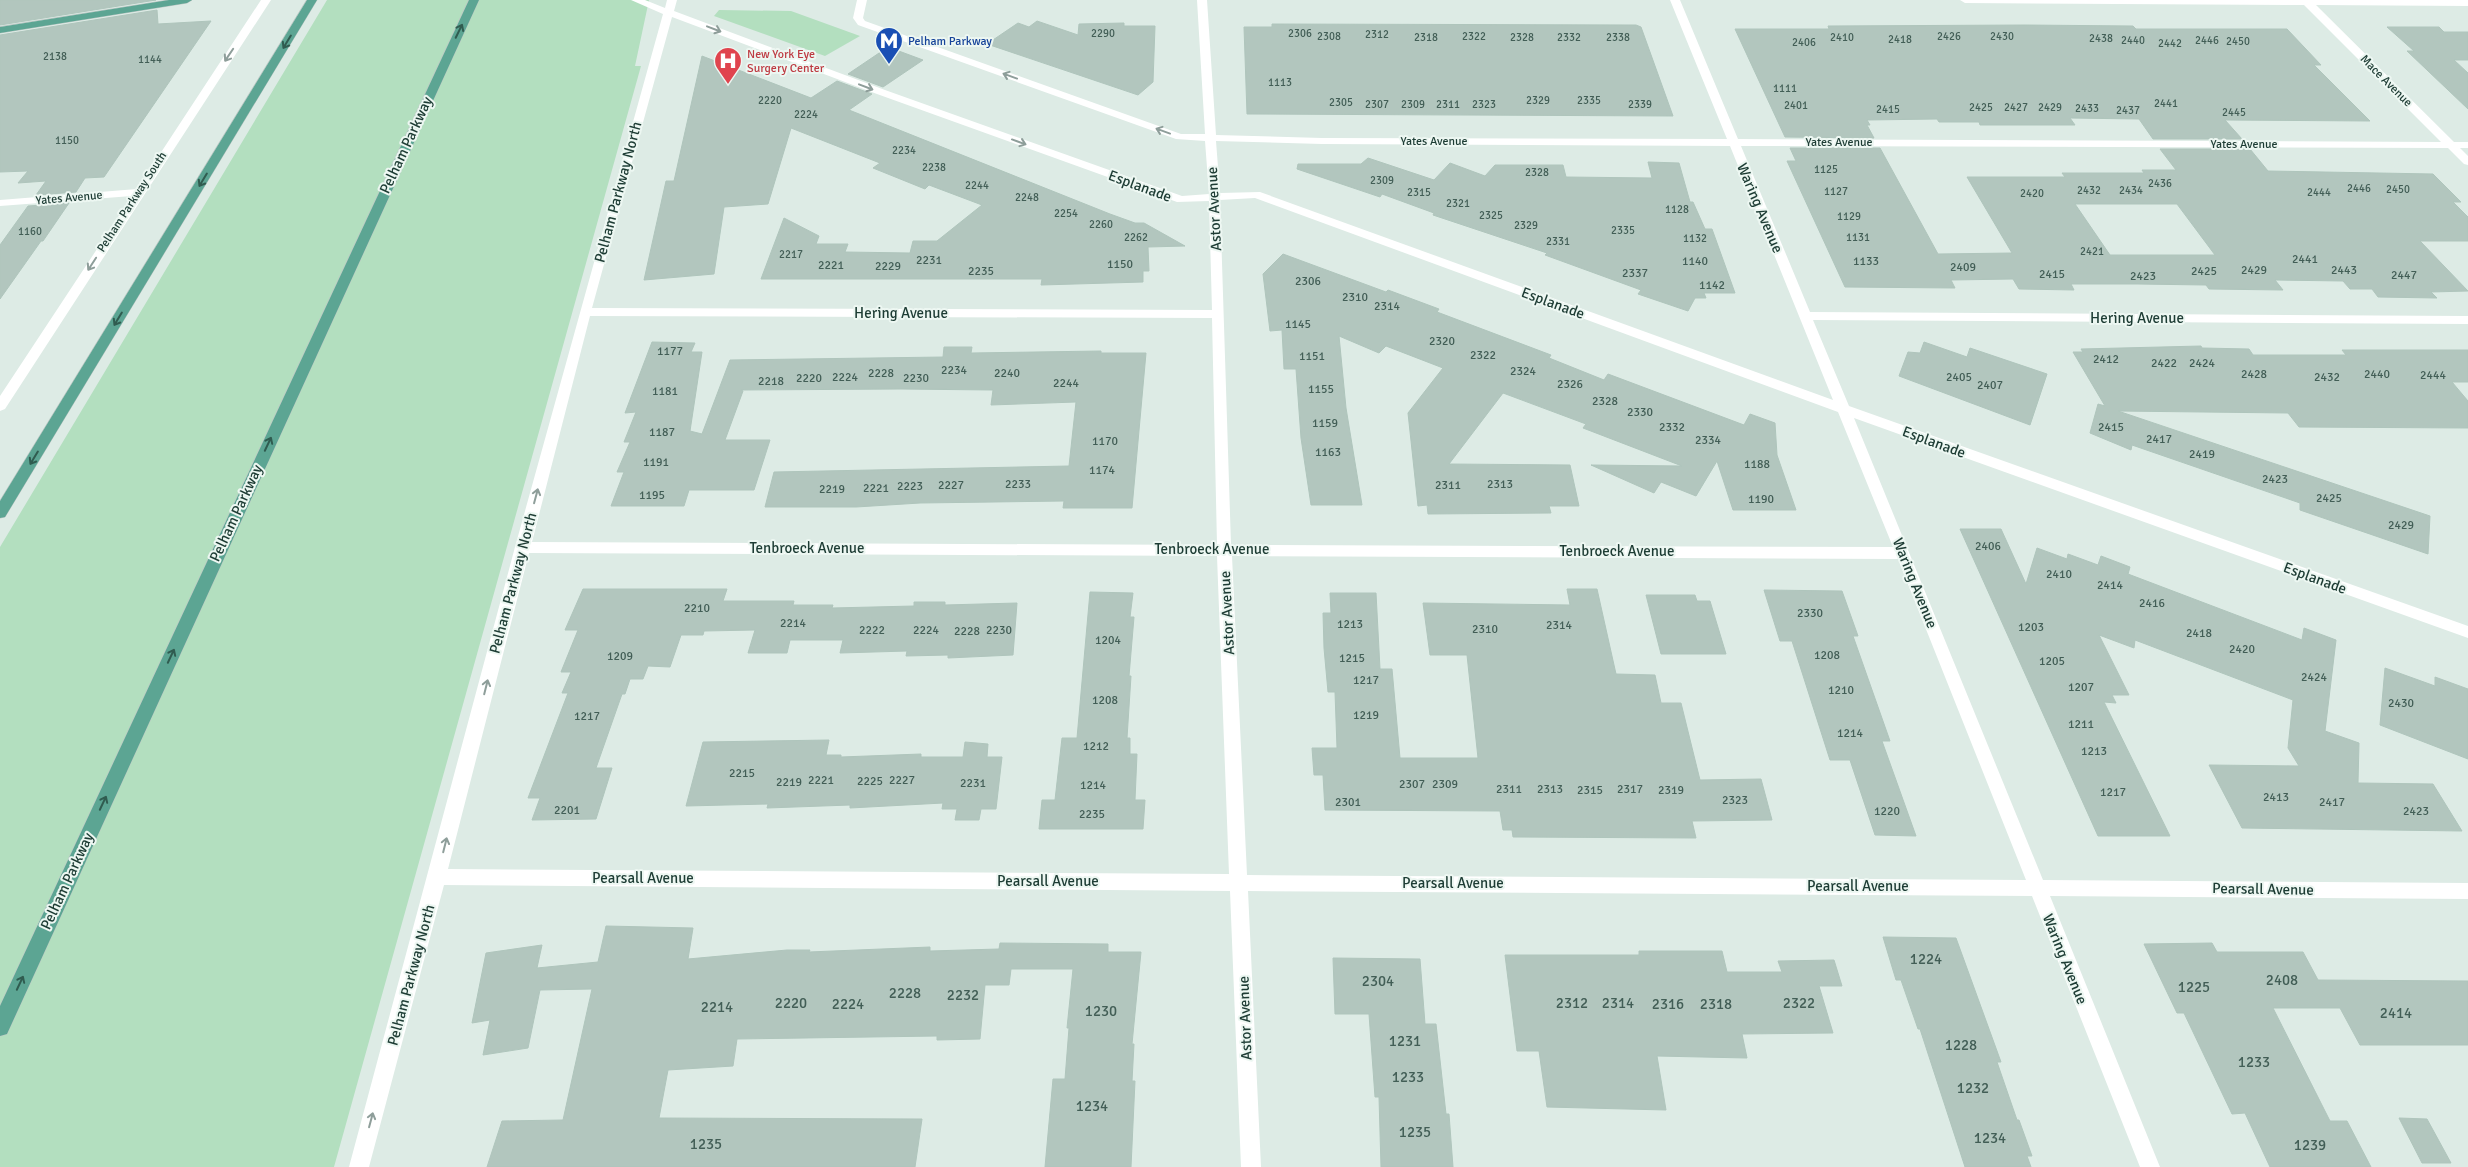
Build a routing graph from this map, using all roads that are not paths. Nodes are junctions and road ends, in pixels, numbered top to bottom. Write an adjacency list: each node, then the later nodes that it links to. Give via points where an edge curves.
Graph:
1 (187, 0): 13 (main road)
2 (266, 0): 19 (street, Pelham Parkway South, one-way to 19)
3 (312, 0): 30 (main road, one-way to 30)
4 (474, 0): 39 (main road, Pelham Parkway, one-way to 4)
5 (640, 0): 12 (street, Esplanade)
6 (862, 0): 14 (street, one-way to 6, via 1180,136 861,23 858,18)
7 (1202, 0): 14 (street, Astor Avenue)
8 (1675, 0): 15 (street, Waring Avenue)
9 (1965, 0): 10 (street)
10 (2306, 1): 11 (street); 16 (street, Mace Avenue)
11 (2468, 3)
12 (670, 6): 20 (street, Esplanade, one-way to 20, via 881,92 1181,200); 22 (street, Pelham Parkway North)
13 (0, 30)
14 (1210, 138): 15 (street, Yates Avenue); 20 (street, Astor Avenue)
15 (1733, 142): 16 (street, Yates Avenue); 24 (street, Waring Avenue)
16 (2450, 144): 17 (street, Yates Avenue); 18 (street, Mace Avenue)
17 (2468, 144)
18 (2468, 162)
19 (138, 192): 21 (street, Yates Avenue); 26 (street, Pelham Parkway South, one-way to 26)
20 (1214, 198): 23 (street, Astor Avenue); 29 (street, Esplanade, via 1256,194)
21 (0, 203)
22 (585, 312): 23 (street, Hering Avenue); 31 (street, Pelham Parkway North, one-way to 22)
23 (1218, 314): 32 (street, Astor Avenue)
24 (1805, 316): 25 (street, Hering Avenue); 29 (street, Waring Avenue)
25 (2468, 320)
26 (16, 380): 27 (street); 28 (street, Pelham Parkway South)
27 (0, 382)
28 (0, 406)
29 (1844, 408): 33 (street, Waring Avenue); 34 (street, Esplanade)
30 (0, 513)
31 (522, 547): 32 (street, Tenbroeck Avenue); 35 (street, Pelham Parkway North, one-way to 31)
32 (1224, 549): 33 (street, Tenbroeck Avenue); 36 (street, Astor Avenue)
33 (1903, 552): 37 (street, Waring Avenue)
34 (2468, 632)
35 (437, 876): 36 (street, Pearsall Avenue); 40 (street, Pelham Parkway North, one-way to 35)
36 (1239, 882): 37 (street, Pearsall Avenue); 41 (street, Astor Avenue)
37 (2036, 887): 38 (street, Pearsall Avenue); 42 (street, Waring Avenue)
38 (2468, 891)
39 (0, 1027)
40 (358, 1167)
41 (1251, 1167)
42 (2150, 1167)

